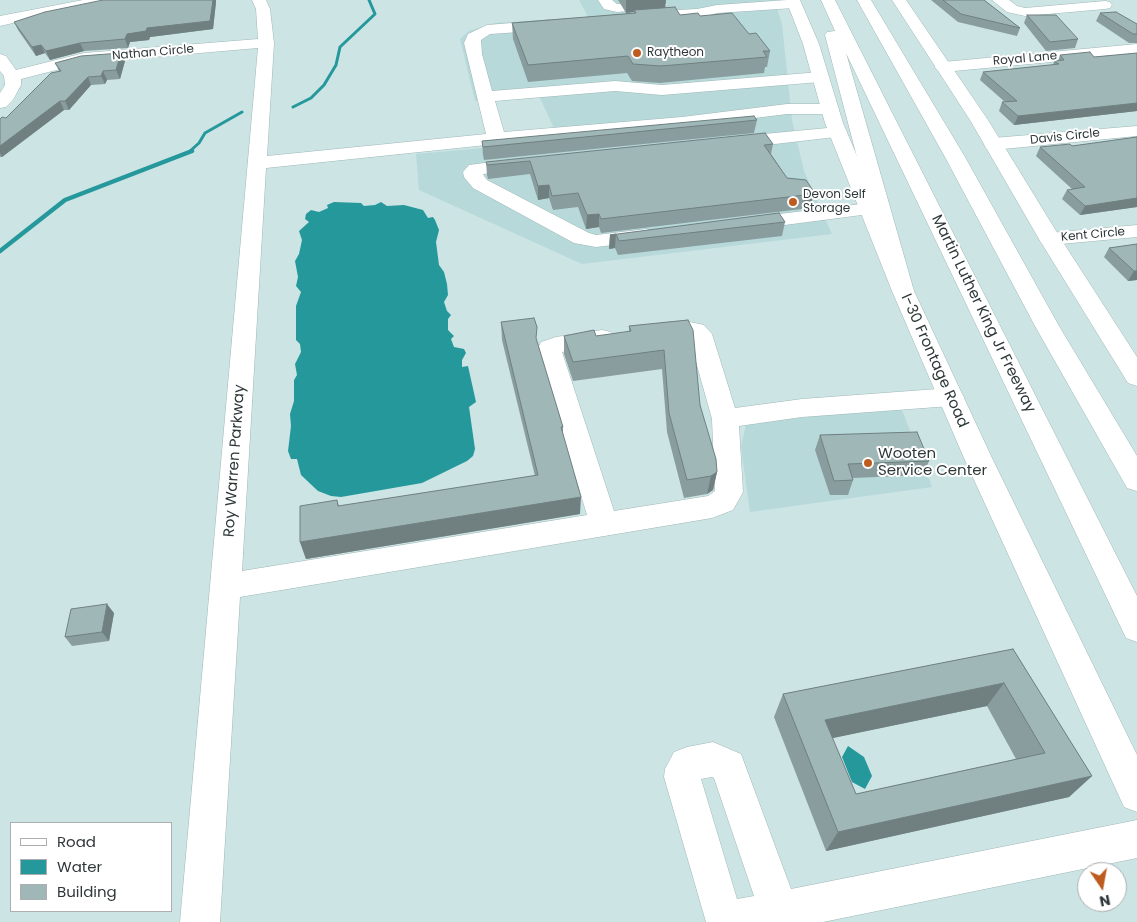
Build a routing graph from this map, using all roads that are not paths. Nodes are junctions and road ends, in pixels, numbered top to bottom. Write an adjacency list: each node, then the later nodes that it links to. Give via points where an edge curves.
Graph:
1 (115, 0): 15 (main road, via 64,6)
2 (259, 0): 17 (main road, Roy Warren Parkway, via 263,9)
3 (605, 0): 4 (main road, via 609,6 617,8)
4 (714, 0)
5 (823, 0): 43 (main road)
6 (828, 0): 50 (main road, Martin Luther King Jr Freeway)
7 (864, 0): 18 (main road)
8 (871, 0): 18 (main road)
9 (899, 0): 21 (main road)
10 (999, 0): 12 (main road, via 1012,9 1025,12)
11 (794, 2): 14 (main road, via 717,9 697,14); 23 (main road, I-30 Frontage Road)
12 (1100, 3): 13 (main road)
13 (1121, 16)
14 (602, 20)
15 (0, 21)
16 (564, 24): 26 (main road, via 487,30 474,37 472,43)
17 (266, 43): 22 (main road, Nathan Circle, via 84,58); 37 (main road, Roy Warren Parkway)
18 (888, 43): 47 (main road)
19 (1137, 49): 21 (main road, Royal Lane)
20 (0, 59): 22 (main road)
21 (943, 67): 34 (main road)
22 (12, 76): 27 (main road, via 13,85)
23 (820, 77): 24 (main road); 29 (main road, I-30 Frontage Road)
24 (782, 80): 25 (main road); 28 (main road)
25 (662, 90): 26 (main road, via 615,86); 30 (main road)
26 (485, 97): 33 (main road)
27 (0, 103)
28 (787, 109): 29 (main road); 30 (main road)
29 (830, 109): 32 (main road, I-30 Frontage Road)
30 (682, 122): 33 (main road)
31 (1137, 131): 34 (main road, Davis Circle)
32 (838, 132): 35 (main road); 38 (main road, I-30 Frontage Road)
33 (496, 138): 37 (main road)
34 (994, 144): 42 (main road)
35 (714, 145)
36 (546, 162): 41 (main road, via 476,168 473,172 480,184 582,238 596,241)
37 (257, 163): 49 (main road, Roy Warren Parkway)
38 (870, 210): 39 (main road); 43 (main road, I-30 Frontage Road)
39 (723, 226)
40 (1137, 231): 42 (main road, Kent Circle)
41 (664, 233)
42 (1050, 239): 44 (main road)
43 (903, 291): 45 (main road, I-30 Frontage Road)
44 (1137, 376)
45 (951, 397): 46 (main road, via 802,408); 51 (main road, I-30 Frontage Road)
46 (725, 419): 48 (main road, via 729,492 723,502 712,507); 48 (main road, via 700,334 696,330 584,340 550,348)
47 (1137, 480)
48 (604, 524): 49 (main road)
49 (225, 587): 54 (main road, Roy Warren Parkway)
50 (1137, 628)
51 (1137, 794)
52 (1137, 839): 53 (main road)
53 (780, 911)
54 (200, 922)

